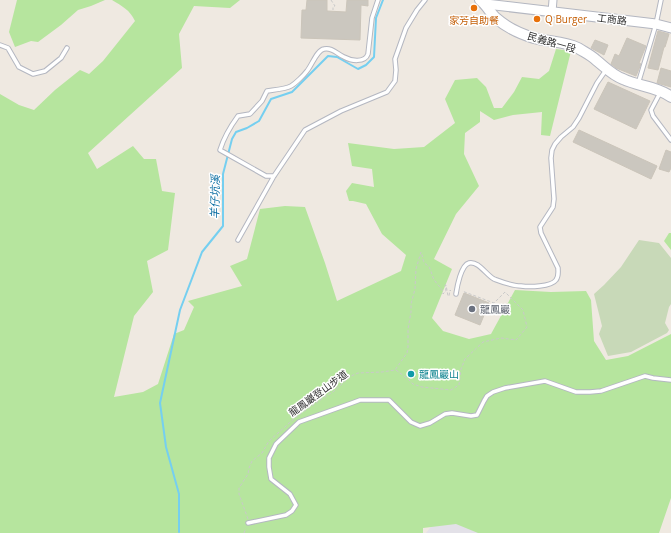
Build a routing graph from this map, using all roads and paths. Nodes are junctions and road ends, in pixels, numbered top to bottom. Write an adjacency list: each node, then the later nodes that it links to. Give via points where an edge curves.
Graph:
1 (332, 0): 7 (path, via 335,4)
2 (378, 0): 18 (lane, via 372,18 367,57 361,61 349,59 328,48 322,49 291,86 267,91 250,114 238,116 232,124 220,150 266,176)
3 (425, 0): 18 (lane, via 406,28 396,58 395,81 387,92 341,111 305,130)
4 (553, 0): 8 (street)
5 (661, 0): 9 (lane)
6 (484, 2): 8 (street, 工商路); 13 (main road, 民義路一段, via 496,18 509,27 534,38 576,47)
7 (333, 10)
8 (552, 12): 9 (street, 工商路)
9 (656, 24): 10 (street, 工商路); 14 (lane)
10 (671, 28)
11 (0, 45): 12 (lane, via 8,48 19,67 33,74 45,71 61,58)
12 (67, 48)
13 (606, 69): 14 (main road, 民義路一段); 20 (lane, via 579,118 552,150 553,207 540,227 558,268 556,280 539,286 520,286 493,278 474,263 470,263 463,269)
14 (638, 85): 15 (main road, 民義路一段)
15 (660, 92): 16 (main road, 民義路一段); 17 (lane, via 651,110)
16 (671, 97)
17 (671, 140)
18 (274, 176): 19 (lane)
19 (238, 240)
20 (456, 292): 21 (path, via 452,294 450,290 448,296 445,285 446,291 443,294 442,288 432,278 421,252 411,304 407,353); 21 (path, via 462,291 494,303 505,292 523,310 527,327 516,340 501,338 483,342 465,359 459,385 451,390 413,384)
21 (395, 370): 23 (path, 龍鳳巖登山步道, via 358,373 351,376 334,392 296,417 269,441 262,453 252,462 239,488)
22 (671, 380): 24 (lane, via 645,376 590,392 576,392 545,380 493,392 484,400 477,414 445,414 420,426 411,422 388,400 360,400 299,422 276,444 270,458 272,479 290,494 296,505 286,515)
23 (246, 512)
24 (248, 523)

